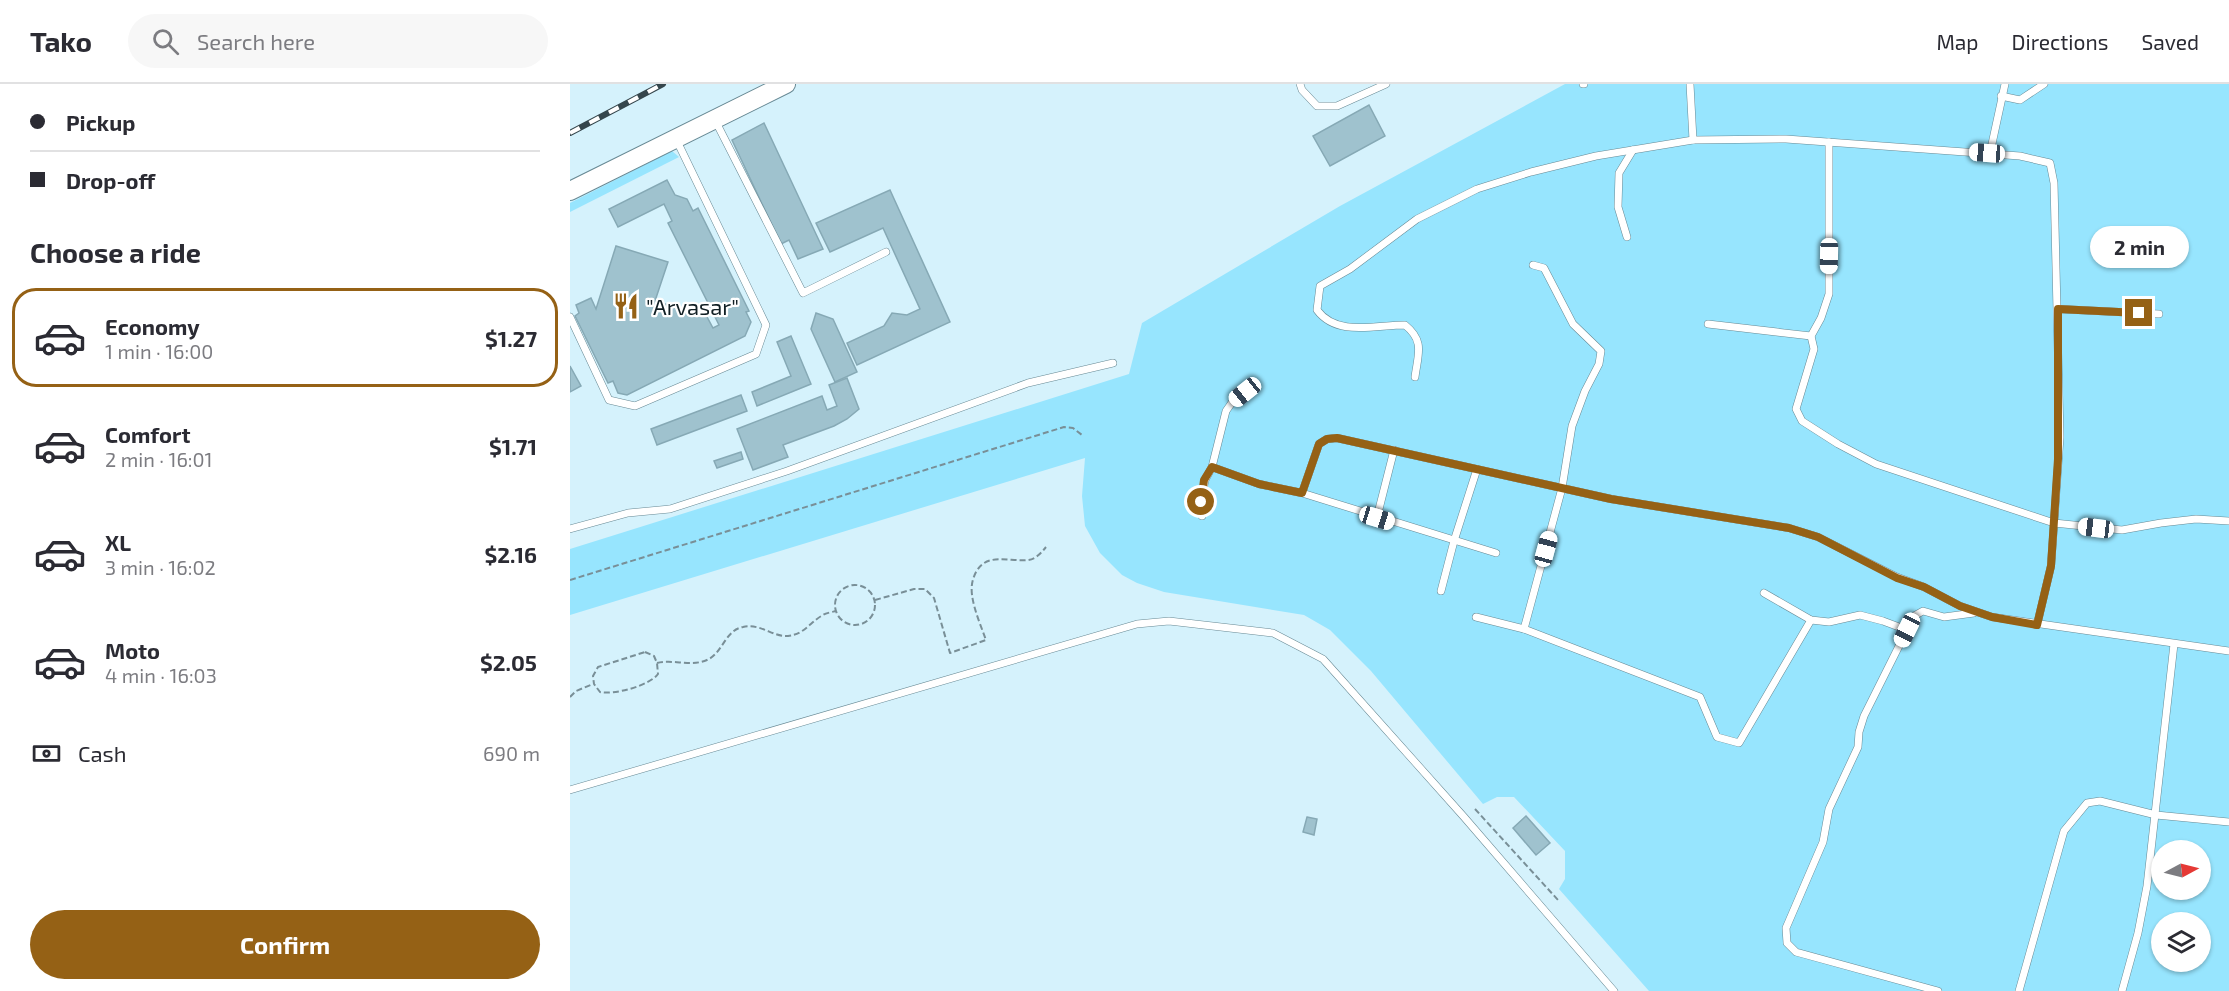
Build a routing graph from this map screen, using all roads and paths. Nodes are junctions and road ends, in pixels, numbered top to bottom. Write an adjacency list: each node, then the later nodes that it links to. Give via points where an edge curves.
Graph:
1 (786, 84): 8 (street)
2 (1300, 84): 3 (lane, via 1317,106 1337,106)
3 (1386, 84)
4 (1690, 84): 10 (lane)
5 (2005, 84): 7 (lane)
6 (2044, 84): 7 (lane, via 2020,100)
7 (2001, 96): 13 (lane)
8 (715, 119): 9 (street); 16 (lane, via 803,293)
9 (676, 138): 14 (street); 20 (lane, via 765,325 756,354 635,406 609,400)
10 (1693, 140): 11 (lane); 12 (lane)
11 (1829, 142): 13 (lane); 22 (lane, via 1829,294)
12 (1633, 150): 15 (lane, via 1619,173 1618,207); 24 (lane, via 1552,166 1477,189 1417,219 1350,269 1320,286 1317,310 1331,324 1370,329 1405,325 1414,332 1419,341)
13 (1990, 153): 18 (lane, via 2050,163)
14 (570, 191)
15 (1627, 237)
16 (886, 252)
17 (1533, 266): 30 (lane, via 1544,268 1573,324 1601,351 1572,426)
18 (2058, 309): 19 (lane); 35 (lane, via 2060,437)
19 (2159, 314)
20 (570, 317)
21 (1708, 324): 22 (lane)
22 (1811, 336): 35 (lane, via 1814,349 1797,409 1802,421 1876,464)
23 (1113, 363): 36 (lane, via 1028,383 670,509 628,513)
24 (1415, 377)
25 (1254, 385): 28 (lane, via 1226,411)
26 (1082, 435): 40 (path, via 1064,427)
27 (1394, 450): 29 (lane); 31 (lane, via 1327,439 1319,444); 33 (lane)
28 (1212, 467): 31 (lane, via 1259,484); 32 (lane, via 1204,480)
29 (1477, 469): 30 (lane); 37 (lane)
30 (1562, 488): 45 (lane, via 1789,528 1818,537 1897,578); 49 (lane)
31 (1302, 493): 33 (lane)
32 (1202, 516)
33 (1377, 518): 37 (lane)
34 (2229, 521): 35 (lane, via 2196,519 2122,530)
35 (2054, 523): 48 (lane, via 2051,566)
36 (570, 529)
37 (1454, 541): 39 (lane); 41 (lane)
38 (1046, 546): 43 (path, via 1030,560 996,559 978,569 972,581 972,598 986,640 950,653 934,598 925,589)
39 (1496, 553)
40 (570, 580)
41 (1441, 591)
42 (1764, 593): 47 (lane)
43 (874, 600): 44 (path, via 870,619 858,625 844,622); 44 (path, via 868,589 850,586 836,598)
44 (836, 611): 53 (path, via 823,615 802,633 786,636 758,627 743,627 732,632 710,659 697,664 668,660)
45 (1977, 612): 48 (lane); 50 (lane, via 1944,617 1923,612 1914,616)
46 (1476, 617): 49 (lane)
47 (1811, 620): 49 (lane, via 1739,743 1717,737 1700,697); 50 (lane, via 1829,622 1860,615)
48 (2037, 625): 51 (lane)
49 (1524, 629)
50 (1907, 630): 62 (lane, via 1864,716 1858,747 1829,809 1823,842 1786,928 1787,943 1796,952)
51 (2174, 644): 52 (lane); 58 (lane)
52 (2229, 651)
53 (657, 663): 54 (path, via 658,674 652,681 609,694 600,692); 54 (path, via 654,656 645,652 598,667)
54 (594, 684): 55 (path)
55 (570, 697)
56 (570, 790): 61 (lane, via 1137,624 1169,621 1273,633 1323,659)
57 (1475, 809): 60 (path)
58 (2156, 815): 59 (lane); 63 (lane, via 2100,801 2087,803 2077,813 2064,831); 64 (lane, via 2138,933)
59 (2229, 822)
60 (1558, 900)
61 (1614, 991)
62 (1938, 991)
63 (2019, 991)
64 (2122, 991)

